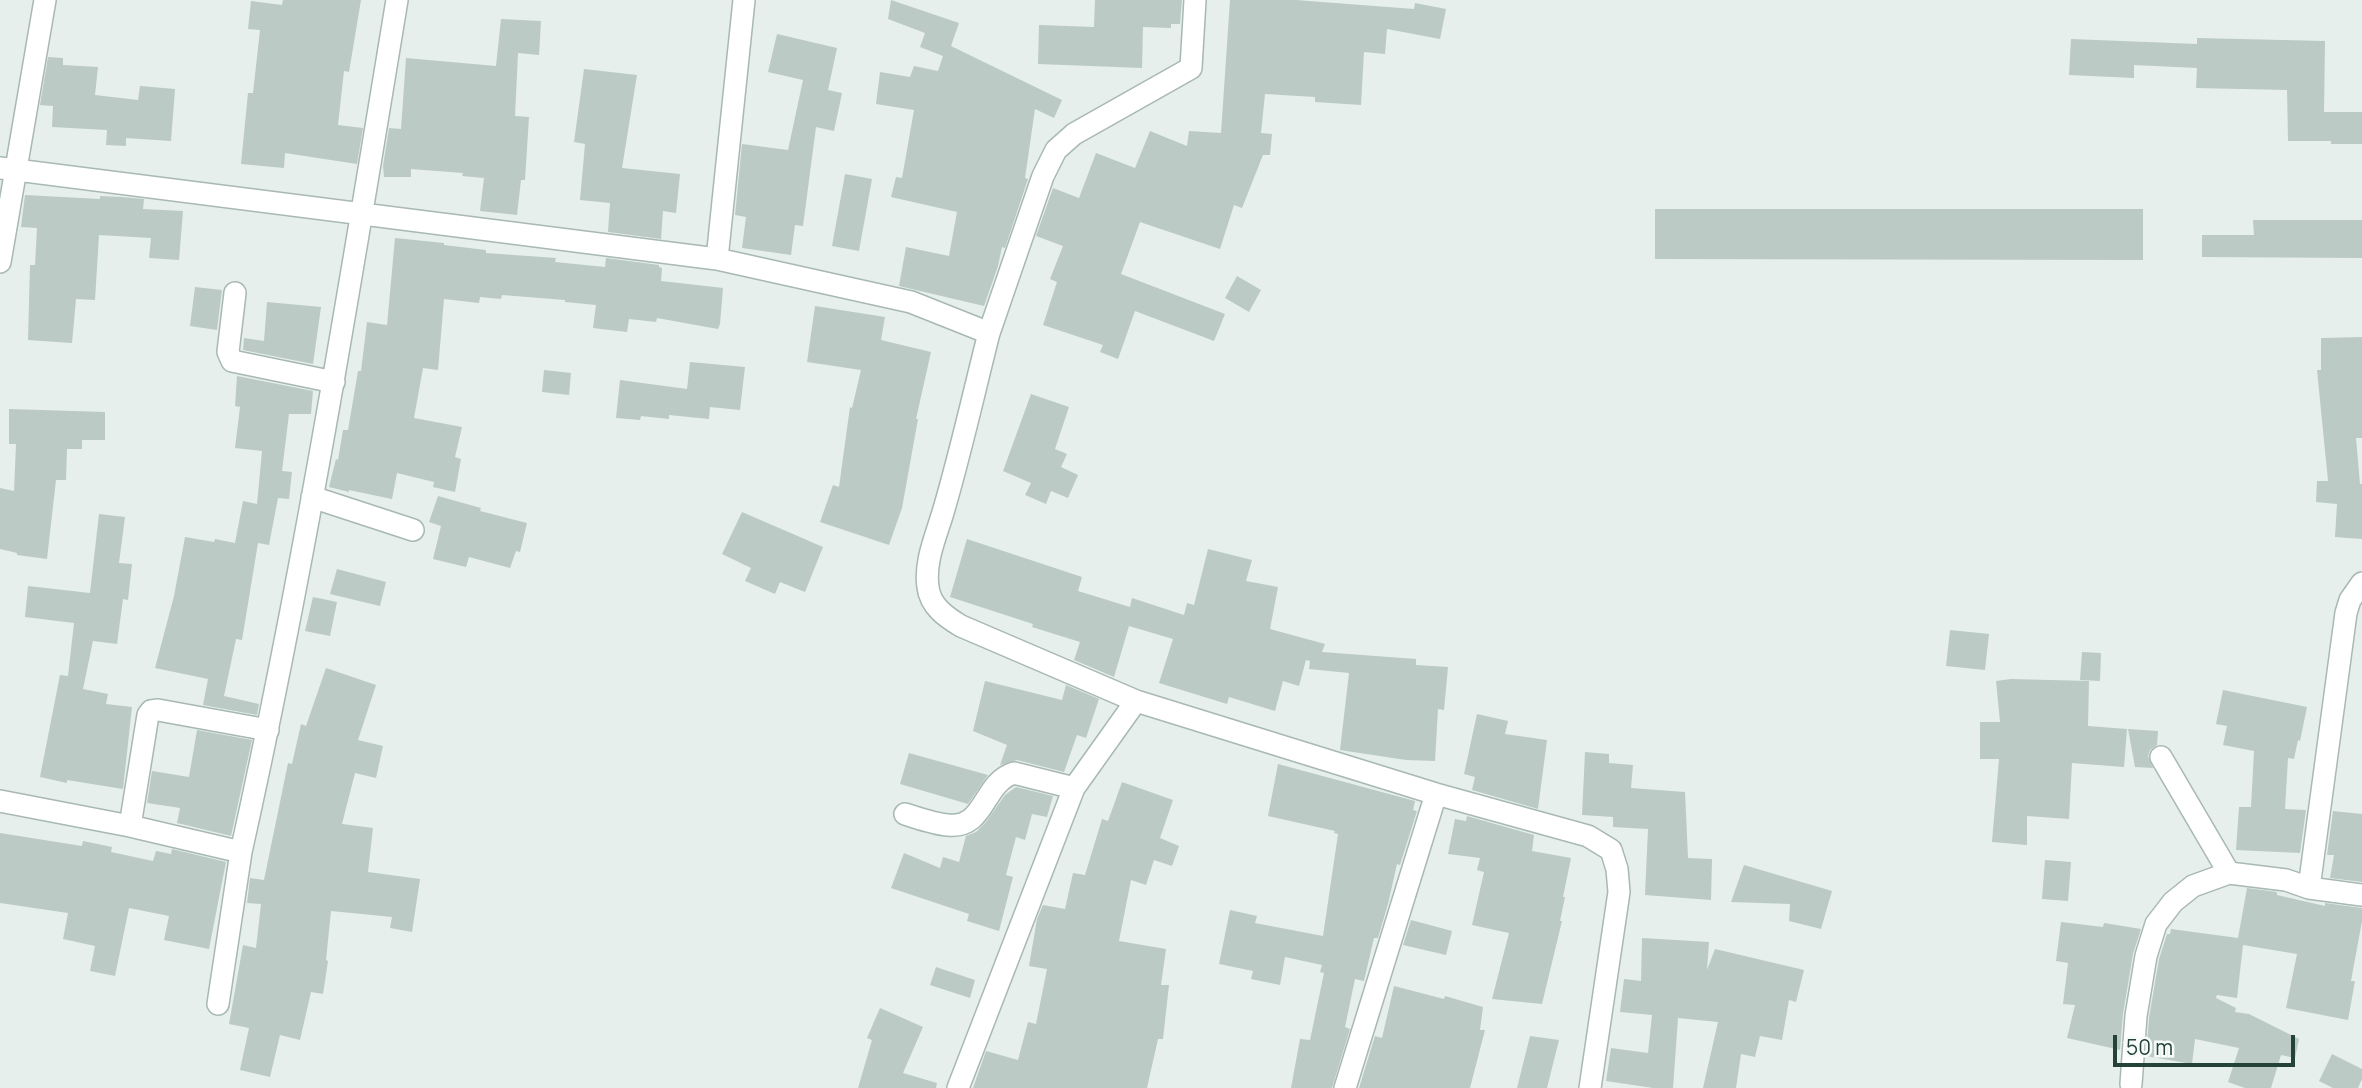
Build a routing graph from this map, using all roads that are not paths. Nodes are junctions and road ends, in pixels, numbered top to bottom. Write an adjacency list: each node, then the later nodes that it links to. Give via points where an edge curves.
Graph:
1 (45, 0): 5 (street)
2 (397, 0): 6 (street)
3 (744, 0): 7 (street)
4 (1195, 0): 10 (street, via 1191,68 1074,134 1056,150)
5 (8, 169): 6 (street); 8 (street)
6 (362, 213): 7 (street); 11 (street)
7 (717, 259): 10 (street, via 911,302)
8 (0, 262)
9 (235, 293): 11 (street, via 228,352 232,361)
10 (989, 333): 15 (street, via 931,552 928,590 945,616 961,626)
11 (334, 382): 12 (street)
12 (312, 496): 13 (street); 16 (street)
13 (413, 530)
14 (2362, 583): 25 (street, via 2346,613)
15 (1136, 701): 18 (street); 19 (street)
16 (268, 730): 22 (street, via 151,711); 23 (street)
17 (2161, 757): 24 (street)
18 (1074, 788): 21 (street, via 1014,774 993,787 975,818 961,825); 29 (street)
19 (1436, 794): 30 (street); 31 (street, via 1588,836 1611,850 1619,892)
20 (0, 801): 22 (street)
21 (905, 814)
22 (130, 826): 23 (street)
23 (241, 852): 27 (street)
24 (2229, 873): 25 (street, via 2286,880); 28 (street, via 2193,886 2156,924 2136,1016)
25 (2309, 888): 26 (street)
26 (2362, 895)
27 (218, 1004)
28 (2131, 1084)
29 (958, 1088)
30 (1345, 1088)
31 (1590, 1088)

